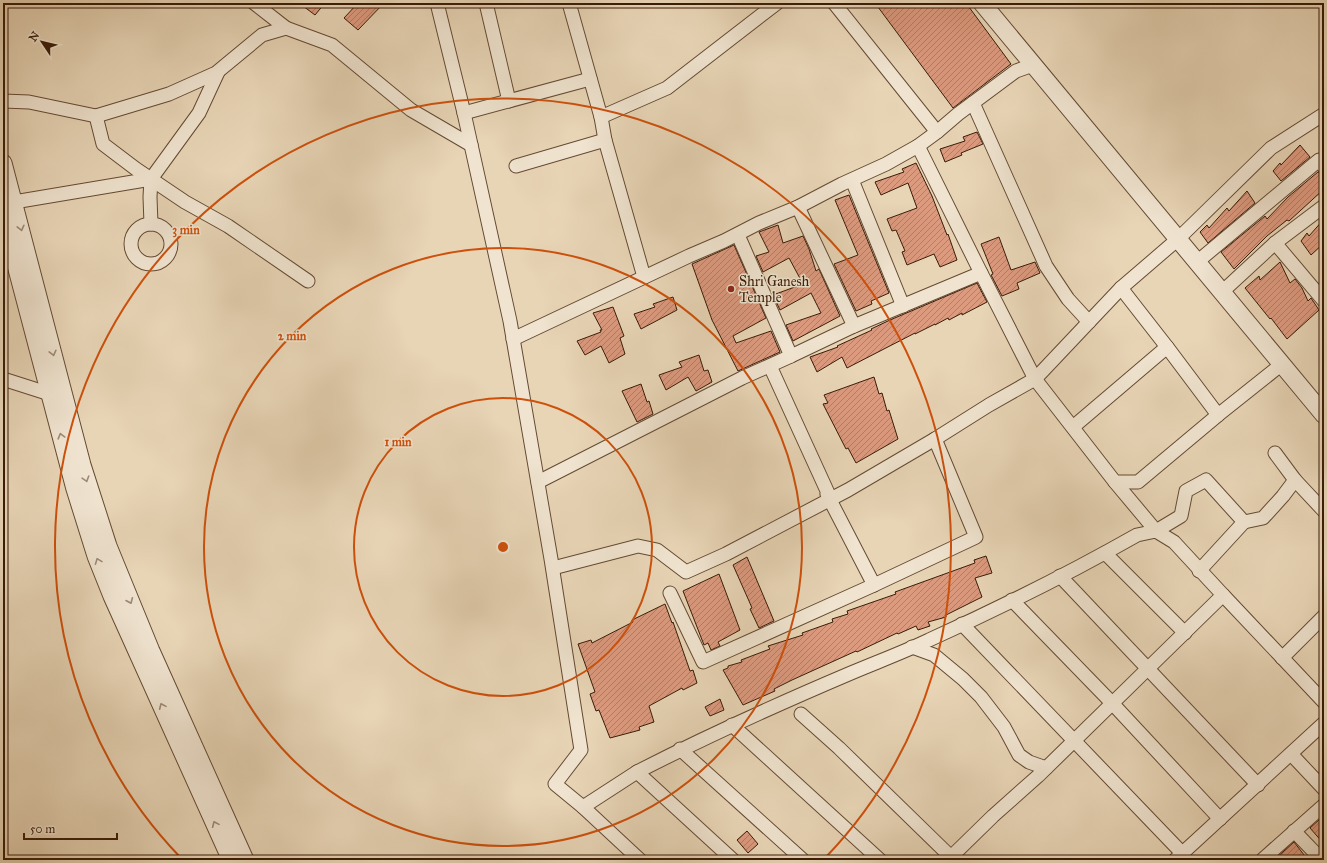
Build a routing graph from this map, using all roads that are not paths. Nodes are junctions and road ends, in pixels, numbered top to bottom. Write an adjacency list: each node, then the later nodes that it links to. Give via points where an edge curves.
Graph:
1 (254, 3): 8 (street)
2 (437, 3): 15 (street)
3 (486, 3): 13 (street)
4 (569, 3): 11 (street)
5 (777, 3): 18 (street, via 667,88)
6 (834, 3): 19 (street)
7 (982, 3): 9 (street)
8 (286, 28): 10 (street, via 262,35); 21 (street, via 332,45 411,110)
9 (1033, 65): 14 (street, via 1016,71); 34 (street)
10 (218, 72): 17 (street, via 169,94); 26 (street, via 199,113)
11 (590, 79): 13 (street); 18 (street)
12 (3, 101): 17 (street, via 29,102)
13 (509, 101): 15 (street)
14 (973, 103): 19 (street); 44 (street, via 1046,266 1068,299)
15 (464, 113): 21 (street)
16 (1324, 114): 34 (street, via 1271,148)
17 (96, 116): 26 (street, via 103,144)
18 (600, 117): 20 (street)
19 (937, 132): 22 (street)
20 (605, 140): 24 (street); 38 (street)
21 (471, 144): 46 (street)
22 (918, 146): 27 (street); 37 (street)
23 (3, 163): 28 (street)
24 (516, 166)
25 (1324, 168): 36 (street, via 1319,160)
26 (151, 179): 28 (street); 32 (street); 39 (street, via 228,226)
27 (852, 180): 30 (street); 43 (street)
28 (14, 202): 99 (street, one-way to 99, via 82,465 108,546 151,651)
29 (1324, 206): 35 (street)
30 (798, 207): 33 (street); 45 (street)
31 (3, 216): 53 (street)
32 (151, 224)
33 (738, 235): 38 (street); 48 (street)
34 (1178, 239): 36 (street); 40 (street)
35 (1274, 243): 41 (street); 42 (street)
36 (1197, 262): 41 (street)
37 (981, 273): 43 (street); 52 (street)
38 (644, 277): 46 (street)
39 (308, 281)
40 (1121, 288): 44 (street); 47 (street)
41 (1222, 292): 49 (street)
42 (1324, 301)
43 (903, 306): 45 (street)
44 (1089, 322): 52 (street)
45 (854, 326): 48 (street)
46 (513, 339): 60 (street)
47 (1167, 347): 54 (street); 56 (street)
48 (791, 356): 50 (street)
49 (1282, 364): 54 (street); 55 (street)
50 (770, 366): 60 (street); 62 (street)
51 (3, 379): 53 (street)
52 (1035, 379): 56 (street); 57 (street)
53 (50, 394): 98 (street, one-way to 53, via 96,556)
54 (1218, 414): 61 (street, via 1138,482)
55 (1324, 415)
56 (1073, 427): 61 (street)
57 (935, 438): 62 (street); 70 (street, via 976,537)
58 (1275, 453): 59 (street)
59 (1295, 480): 63 (street); 64 (street, via 1262,518)
60 (538, 482): 67 (street)
61 (1115, 482): 65 (street)
62 (830, 500): 67 (street, via 686,572 657,550 638,546); 70 (street)
63 (1324, 511)
64 (1244, 522): 65 (street, via 1206,480 1186,491 1181,516); 68 (street)
65 (1156, 531): 66 (street, via 1137,535); 68 (street, via 1174,542)
66 (1105, 552): 69 (street); 76 (street)
67 (553, 568): 93 (street, via 581,750 555,784)
68 (1199, 571): 72 (street)
69 (1060, 576): 73 (street); 79 (street)
70 (874, 585): 71 (street, via 703,662)
71 (670, 593)
72 (1222, 596): 76 (street); 78 (street)
73 (1012, 600): 75 (street); 81 (street)
74 (1324, 616): 78 (street)
75 (962, 624): 77 (street); 85 (street)
76 (1185, 633): 79 (street)
77 (912, 647): 84 (street); 88 (street, via 934,656 964,678 1004,727 1019,755)
78 (1282, 658): 80 (street)
79 (1148, 669): 81 (street); 90 (street)
80 (1324, 702)
81 (1112, 703): 85 (street); 94 (street)
82 (801, 714): 97 (street)
83 (1324, 723): 87 (street)
84 (732, 725): 86 (street); 103 (street)
85 (1074, 740): 88 (street); 96 (street)
86 (680, 749): 89 (street); 102 (street)
87 (1291, 754): 90 (street); 91 (street)
88 (1046, 768): 97 (street)
89 (637, 772): 93 (street); 101 (street)
90 (1258, 785): 94 (street)
91 (1324, 789)
92 (1324, 805): 95 (street)
93 (583, 807): 100 (street)
94 (1220, 819): 96 (street)
95 (1294, 831): 104 (street); 105 (street)
96 (1179, 857)
97 (951, 859)
98 (231, 860)
99 (245, 860)
100 (640, 860)
101 (732, 860)
102 (802, 860)
103 (880, 860)
104 (1262, 860)
105 (1322, 860)

